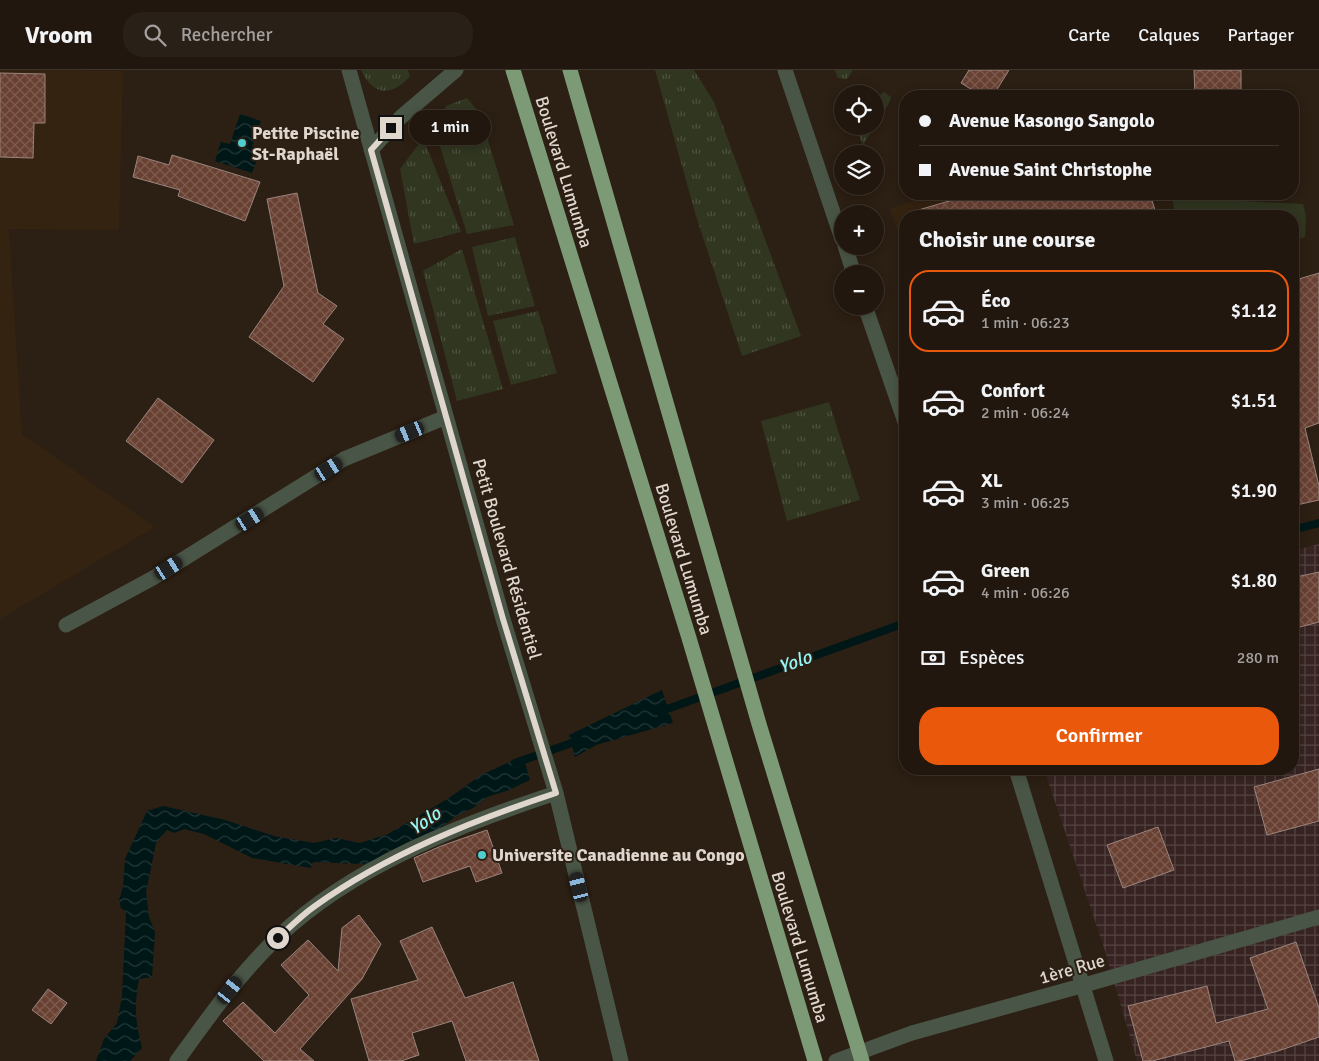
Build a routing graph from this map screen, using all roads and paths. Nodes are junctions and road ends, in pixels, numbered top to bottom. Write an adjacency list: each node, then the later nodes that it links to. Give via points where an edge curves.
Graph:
1 (349, 70): 6 (street, Petit Boulevard Résidentiel)
2 (456, 70): 6 (street, via 401,117)
3 (513, 70): 19 (highway, Boulevard Lumumba, via 689,638)
4 (570, 70): 16 (highway, Boulevard Lumumba, via 759,724)
5 (784, 70): 7 (street)
6 (371, 150): 10 (street, Petit Boulevard Résidentiel)
7 (834, 216)
8 (869, 315): 9 (street)
9 (899, 404)
10 (446, 417): 11 (street, via 344,459 153,578); 13 (street, Petit Boulevard Résidentiel)
11 (66, 624)
12 (1018, 775): 15 (street)
13 (554, 786): 17 (street, via 393,858 315,906 241,976); 18 (street, Petit Boulevard Résidentiel)
14 (1319, 917): 15 (street, 1ère Rue)
15 (1082, 986): 16 (street, 1ère Rue, via 912,1033); 21 (street)
16 (861, 1056): 20 (street, 1ère Rue)
17 (177, 1061)
18 (621, 1061)
19 (814, 1061)
20 (836, 1061)
21 (1106, 1061)

